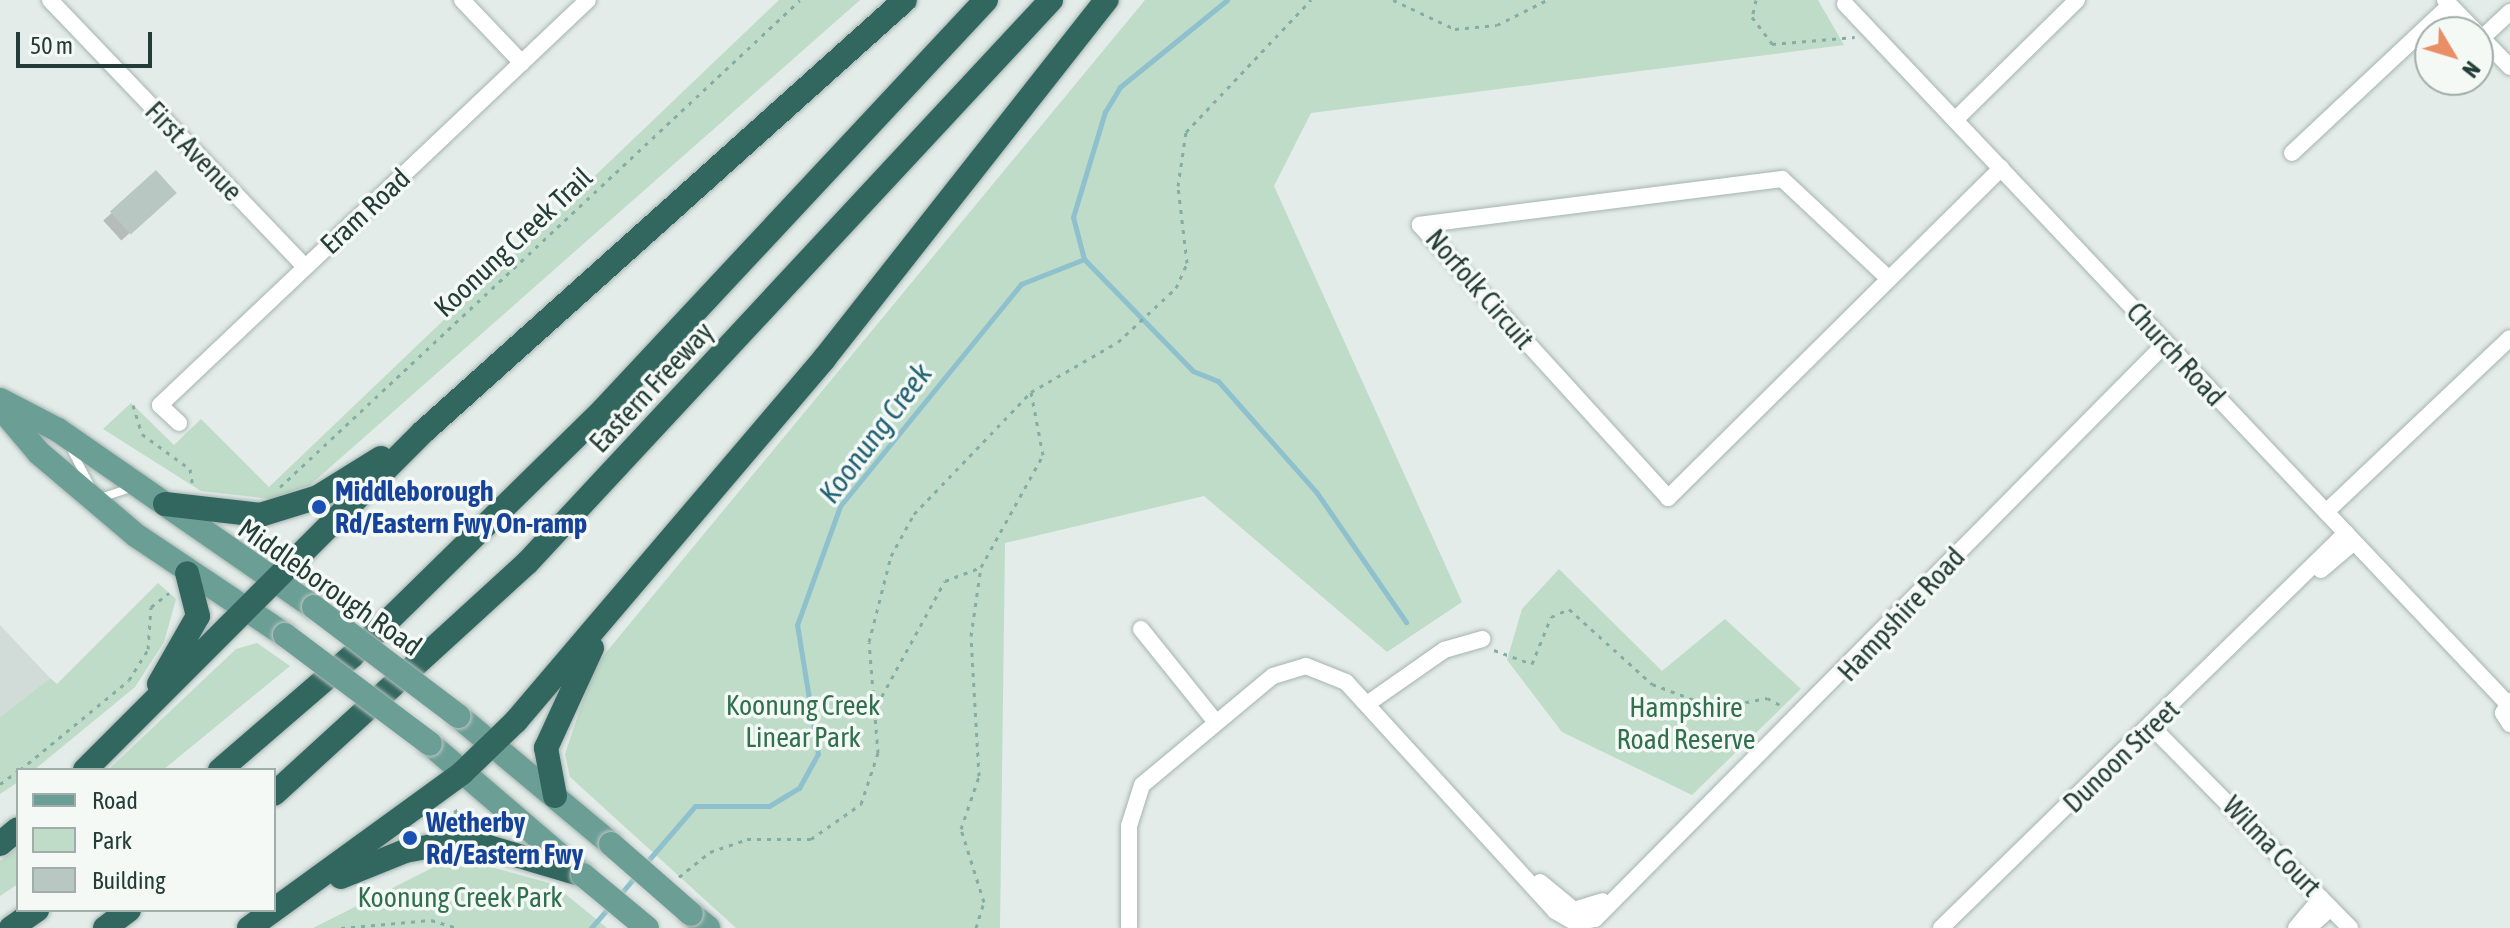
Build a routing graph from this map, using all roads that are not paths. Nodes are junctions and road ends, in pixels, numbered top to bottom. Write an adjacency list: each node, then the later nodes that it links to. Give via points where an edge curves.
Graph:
1 (50, 0): 17 (street, First Avenue)
2 (462, 0): 12 (street)
3 (588, 0): 12 (street, Eram Road)
4 (905, 0): 25 (highway)
5 (986, 0): 44 (highway, Eastern Freeway, via 603,410 352,656)
6 (1051, 0): 46 (highway, Eastern Freeway, via 527,563)
7 (1107, 0): 31 (highway, via 824,359)
8 (2077, 0): 14 (street)
9 (2448, 2): 15 (street)
10 (1845, 4): 14 (street, Church Road)
11 (2494, 50): 13 (street)
12 (522, 63): 17 (street, Eram Road)
13 (2510, 67)
14 (1955, 120): 16 (street, Church Road)
15 (2292, 153)
16 (2001, 168): 18 (street, Norfolk Circuit); 20 (street, Church Road)
17 (305, 267): 23 (street, Eram Road, via 160,405)
18 (1889, 279): 18 (street, Norfolk Circuit, via 1668,498 1420,225 1782,179)
19 (2510, 338): 29 (street)
20 (2166, 343): 29 (street, Church Road); 57 (street, Hampshire Road, via 1913,606 1632,881)
21 (0, 400): 24 (main road, Middleborough Road)
22 (0, 407): 27 (main road)
23 (179, 423)
24 (58, 430): 26 (main road, Middleborough Road); 27 (lane, via 92,480)
25 (423, 432): 28 (highway, via 318,497 260,515); 32 (highway)
26 (139, 486): 27 (lane); 28 (main road, Middleborough Road)
27 (94, 501): 33 (main road)
28 (165, 504): 32 (main road, Middleborough Road)
29 (2326, 512): 30 (street, Church Road)
30 (2350, 537): 37 (street, Church Road); 40 (street, Dunoon Street)
31 (646, 570): 42 (highway); 47 (highway, via 567,694 546,748)
32 (275, 581): 34 (highway); 42 (main road, Middleborough Road, bridge)
33 (184, 582): 34 (main road); 43 (highway, via 198,616 191,634 174,665)
34 (247, 613): 43 (highway); 45 (main road, bridge, via 285,635)
35 (1141, 629): 39 (street)
36 (1482, 639): 38 (street, via 1444,650)
37 (2509, 702): 41 (street)
38 (1367, 704): 39 (street, Hampshire Road, via 1332,672 1297,666); 57 (street, Hampshire Road)
39 (1215, 721): 63 (street, Hampshire Road, via 1160,763 1138,792 1129,826)
40 (2156, 723): 52 (street, Wilma Court); 64 (street, Dunoon Street)
41 (2510, 724)
42 (492, 744): 45 (highway); 47 (main road, Middleborough Road)
43 (89, 766)
44 (222, 768)
45 (462, 773): 50 (main road); 51 (highway)
46 (276, 792)
47 (555, 796): 58 (main road, Middleborough Road, bridge)
48 (16, 831): 49 (highway)
49 (0, 844)
50 (583, 875): 51 (highway, via 465,840 405,851); 62 (main road, bridge)
51 (303, 894): 53 (highway)
52 (2326, 903): 65 (street); 66 (street); 67 (street, Wilma Court)
53 (276, 911)
54 (34, 912): 59 (highway)
55 (126, 912): 60 (highway)
56 (274, 912): 61 (highway)
57 (1570, 920)
58 (700, 921)
59 (11, 928)
60 (105, 928)
61 (249, 928)
62 (647, 928)
63 (1129, 928)
64 (1941, 928)
65 (2296, 928)
66 (2308, 928)
67 (2350, 928)

